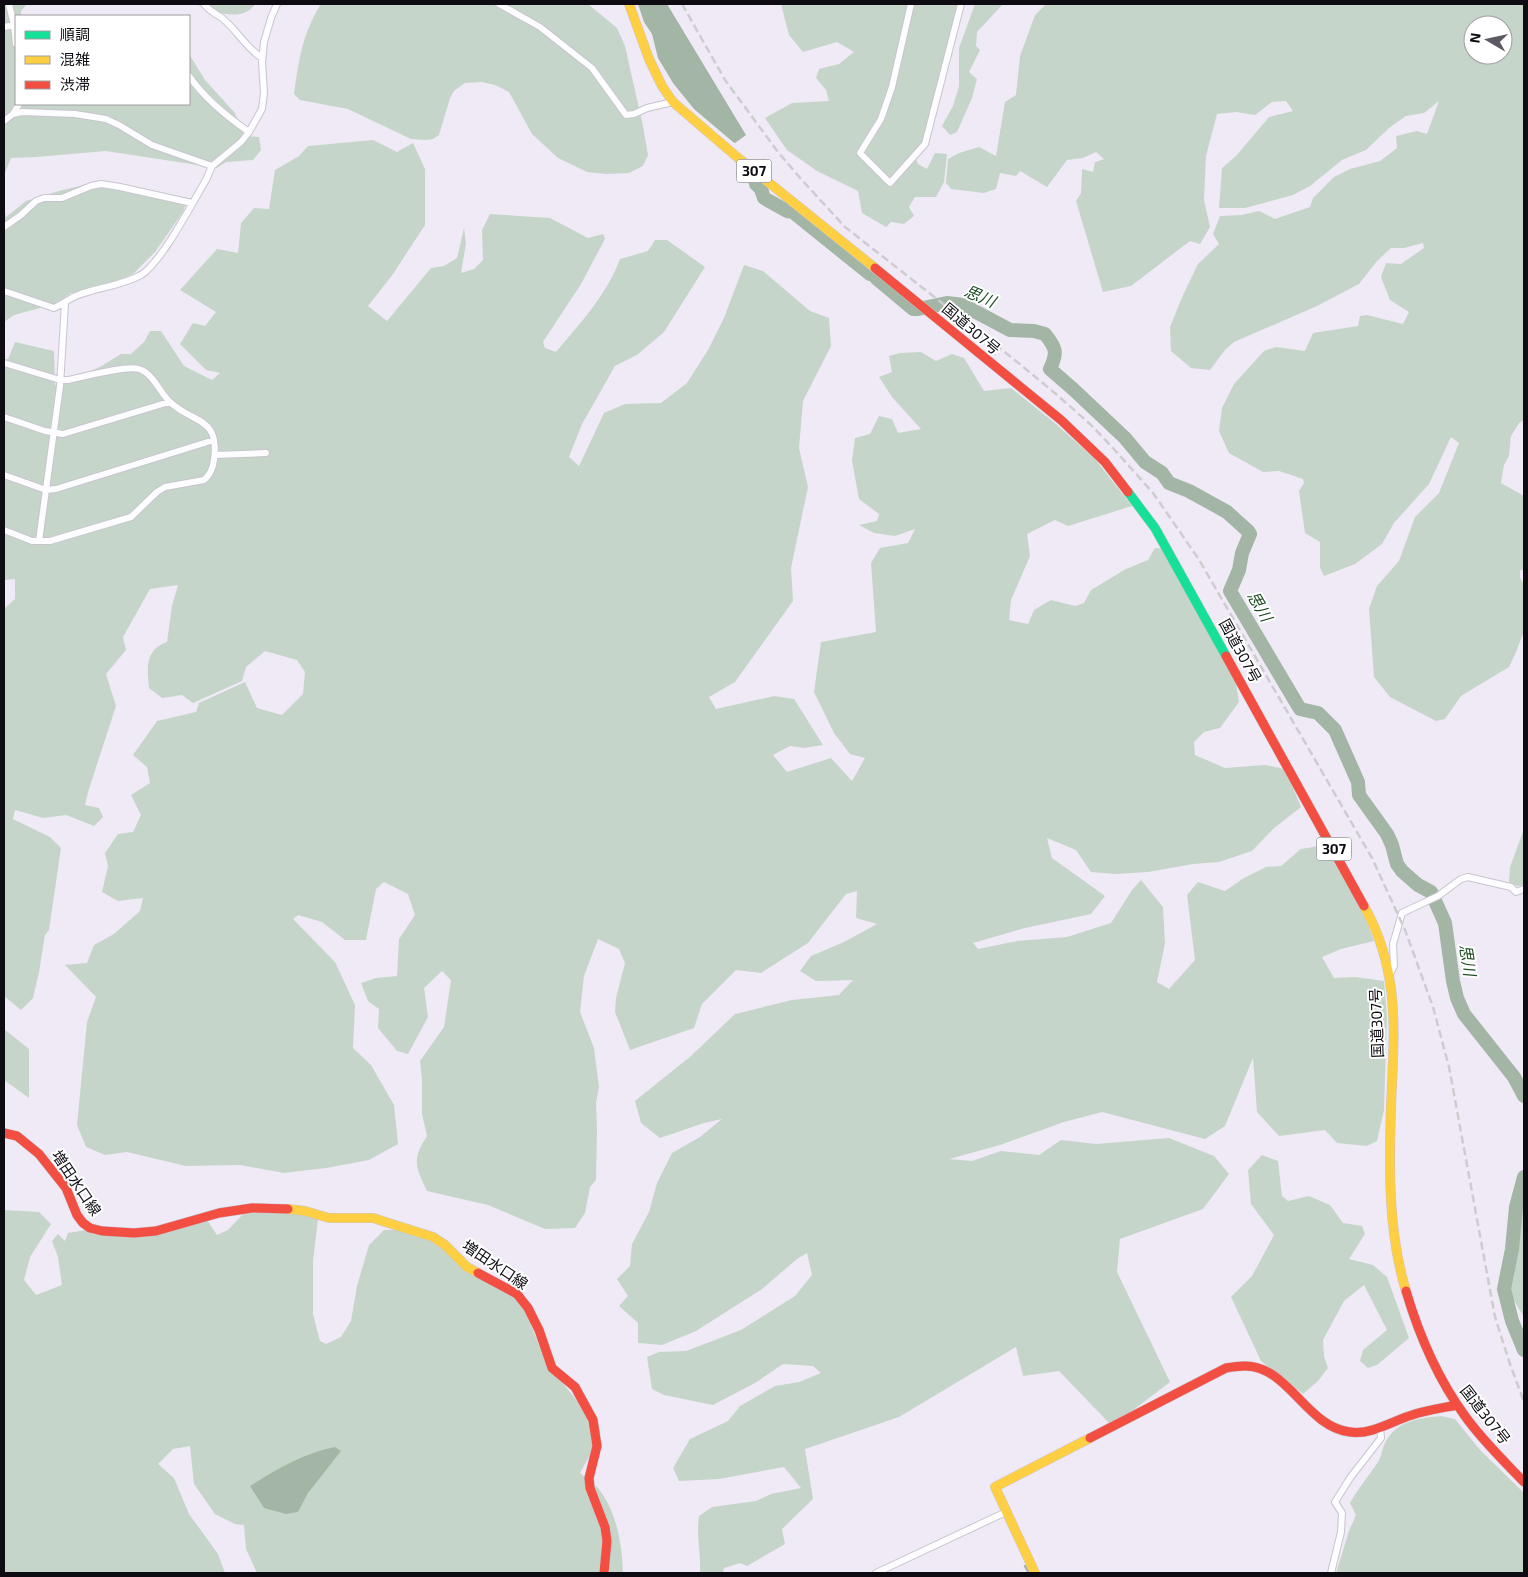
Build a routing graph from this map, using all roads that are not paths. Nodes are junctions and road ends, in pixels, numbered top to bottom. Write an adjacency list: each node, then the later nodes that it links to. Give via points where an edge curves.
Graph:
1 (8, 4): 8 (street)
2 (204, 4): 11 (street)
3 (278, 4): 11 (street, via 270,18)
4 (499, 4): 13 (street, via 540,28 592,68 626,114)
5 (629, 4): 13 (main road, 国道307号 / 307, via 649,59)
6 (911, 4): 7 (street, via 887,103 860,153 890,183 925,144)
7 (961, 4)
8 (14, 25): 9 (street); 10 (street)
9 (4, 27)
10 (15, 30)
11 (262, 58): 17 (street, via 262,109)
12 (190, 77): 17 (street, via 214,105)
13 (673, 102): 36 (main road, 国道307号 / 307, via 1086,442 1105,462 1155,528 1372,920)
14 (18, 105): 15 (street)
15 (13, 114): 16 (street); 18 (street, via 75,114 106,119 152,144)
16 (4, 121)
17 (249, 132): 18 (street)
18 (212, 166): 19 (street)
19 (192, 203): 20 (street, via 101,184 62,198 36,201); 22 (street, via 158,259 142,274 75,296)
20 (4, 227)
21 (4, 291): 22 (street, via 54,308)
22 (65, 303): 24 (street)
23 (4, 363): 24 (street)
24 (60, 380): 25 (street, via 137,368 149,376); 27 (street)
25 (169, 402): 27 (street, via 63,434); 28 (street, via 206,424)
26 (4, 417): 27 (street)
27 (54, 433): 32 (street)
28 (214, 440): 30 (street); 32 (street)
29 (266, 453): 30 (street)
30 (215, 455): 34 (street, via 213,467 204,480 165,487 131,517 50,541)
31 (4, 475): 32 (street)
32 (46, 490): 34 (street)
33 (4, 530): 34 (street, via 27,540)
34 (39, 541)
35 (1524, 889): 36 (street, via 1516,892 1511,886 1468,877 1402,913 1393,944 1394,966)
36 (1389, 975): 38 (main road, 国道307号 / 307, via 1394,1011 1391,1189 1395,1244 1413,1314 1430,1356)
37 (4, 1134): 42 (main road, 増田水口線, via 18,1136 39,1154 66,1188 77,1215 90,1228 134,1233 156,1231 219,1213 252,1208 298,1210 330,1218 373,1218 433,1237 467,1266 517,1294 539,1330 552,1368 575,1387 593,1420 597,1446 589,1478 605,1527)
38 (1457, 1405): 39 (main road, via 1413,1414); 40 (main road, 国道307号 / 307, via 1476,1431)
39 (1380, 1427): 41 (main road, via 1356,1433 1338,1430 1318,1417 1272,1374 1254,1366 1236,1365 995,1487); 45 (street, via 1381,1438 1335,1502 1342,1513 1341,1532)
40 (1524, 1482)
41 (1006, 1512): 43 (street); 44 (main road)
42 (604, 1573)
43 (876, 1573)
44 (1035, 1573)
45 (1331, 1573)

